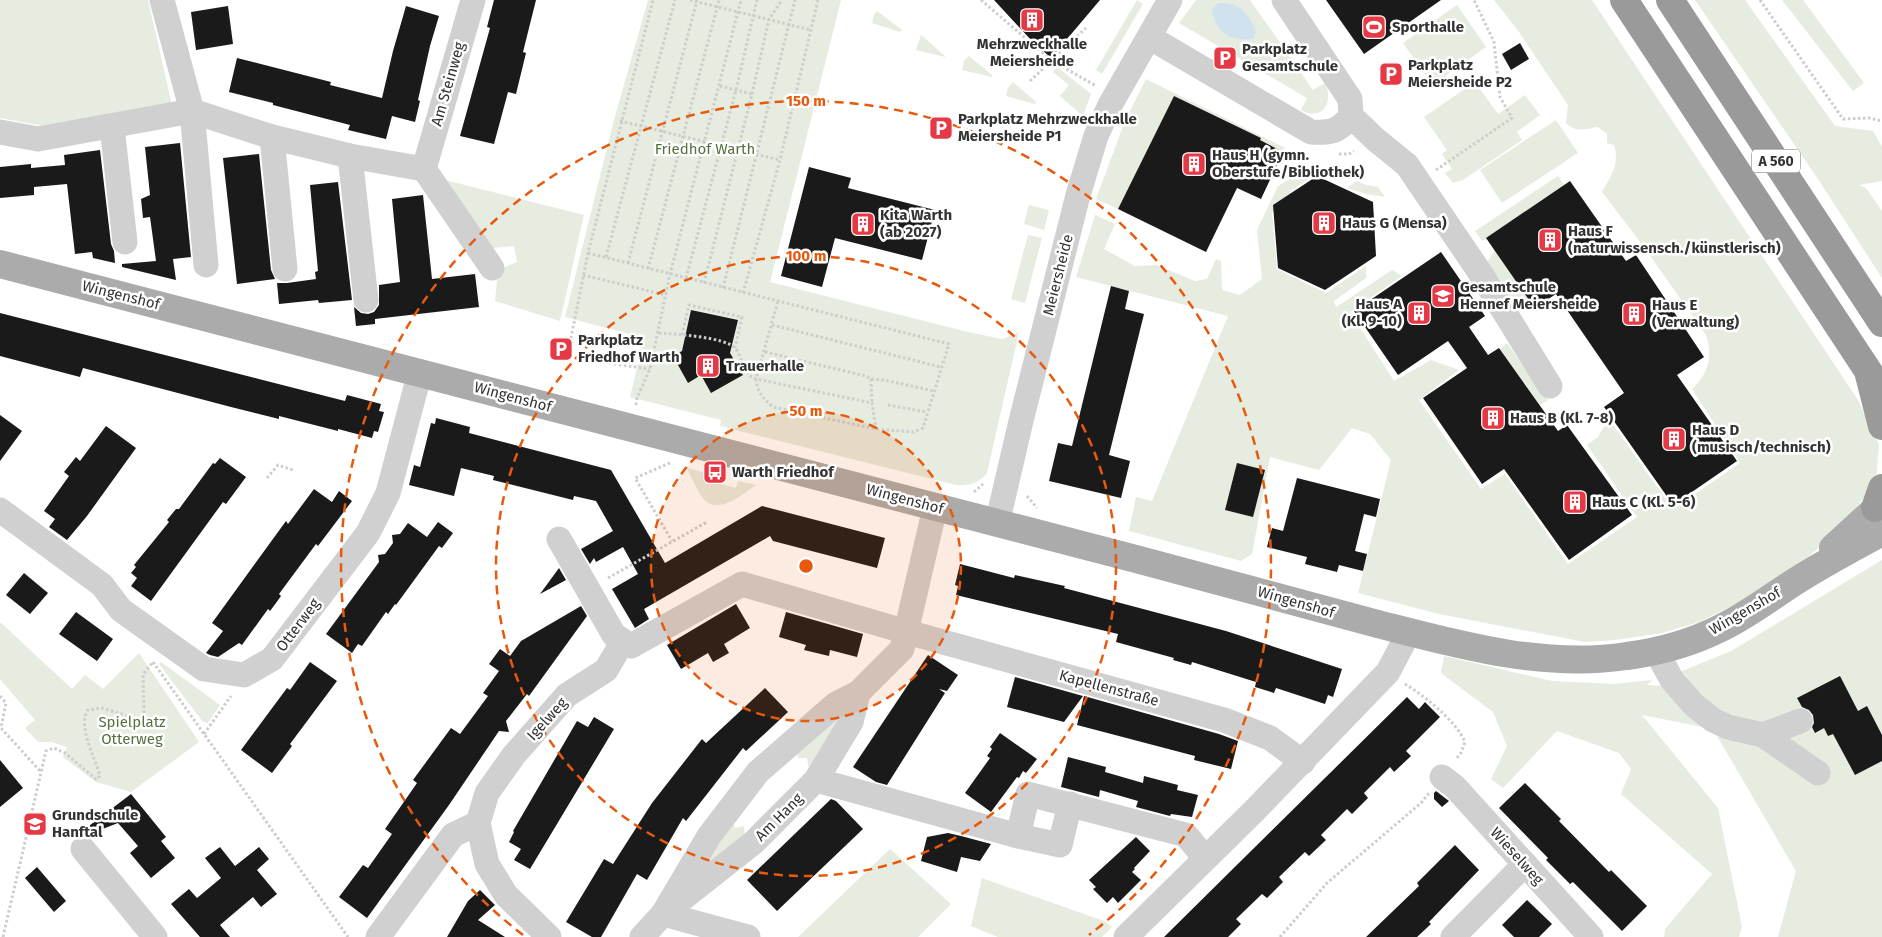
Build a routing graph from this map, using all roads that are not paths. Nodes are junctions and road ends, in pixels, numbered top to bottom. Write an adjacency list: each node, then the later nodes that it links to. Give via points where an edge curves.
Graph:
1 (162, 0): 8 (street)
2 (473, 0): 14 (street, Am Steinweg)
3 (1170, 0): 7 (street, Meiersheide)
4 (1284, 0): 9 (street, via 1350,99)
5 (1624, 0): 23 (highway, A 560)
6 (1670, 0): 21 (highway, A 560)
7 (1149, 37): 9 (street, via 1311,132 1328,133 1342,126); 29 (street, Meiersheide, via 1110,104 1096,136 1078,195)
8 (192, 111): 10 (street); 12 (street); 17 (street)
9 (1351, 116): 24 (street, via 1407,165 1481,274)
10 (112, 127): 11 (street, via 38,139); 15 (street)
11 (0, 132)
12 (272, 137): 13 (street); 19 (street)
13 (350, 156): 14 (street); 20 (street)
14 (424, 169): 18 (street)
15 (125, 242)
16 (0, 264): 22 (main road, Wingenshof)
17 (206, 266)
18 (492, 268)
19 (285, 269)
20 (366, 300)
21 (1882, 323)
22 (420, 372): 26 (main road, Wingenshof); 28 (street, Otterweg, via 388,493 368,533 272,659 244,675 204,670 159,653 102,585)
23 (1876, 383): 25 (highway)
24 (1550, 386)
25 (1882, 426)
26 (935, 508): 29 (main road, Wingenshof); 31 (street, Am Hang)
27 (1880, 508): 34 (main road, Wingenshof, via 1800,578 1744,616 1718,630)
28 (0, 510)
29 (997, 524): 32 (main road, Wingenshof)
30 (559, 539): 33 (street, via 614,635)
31 (907, 632): 33 (street, via 742,584 630,646); 35 (street, Am Hang, via 902,649); 38 (street, Kapellenstraße, via 1224,720 1270,738)
32 (1409, 632): 34 (main road, Wingenshof, via 1533,658 1593,659); 38 (street, via 1388,672)
33 (623, 641): 43 (street, Igelweg, via 606,670 567,696 514,755 487,793)
34 (1658, 650): 37 (street, via 1667,672 1703,713 1728,726)
35 (858, 693): 41 (street, Am Hang, via 851,722); 48 (street, Am Hang, via 836,704 758,772 709,836)
36 (1800, 720): 37 (street)
37 (1763, 736): 39 (street)
38 (1302, 762): 46 (street)
39 (1818, 772)
40 (1442, 777): 47 (street, Wieselweg)
41 (816, 780): 44 (street); 48 (street, Am Hang, via 753,843)
42 (1070, 804): 44 (street, via 1028,794); 44 (street, via 1060,846); 46 (street, via 1186,834)
43 (478, 824): 50 (street, via 453,836); 51 (street, Igelweg, via 487,864 506,895)
44 (1018, 836)
45 (83, 849): 49 (street)
46 (1205, 858): 54 (street)
47 (1526, 864): 55 (street); 56 (street, Wieselweg)
48 (664, 914): 52 (street, Am Hang); 53 (street)
49 (155, 937)
50 (378, 937)
51 (549, 937)
52 (642, 937)
53 (748, 937)
54 (1126, 937)
55 (1453, 937)
56 (1591, 937)

